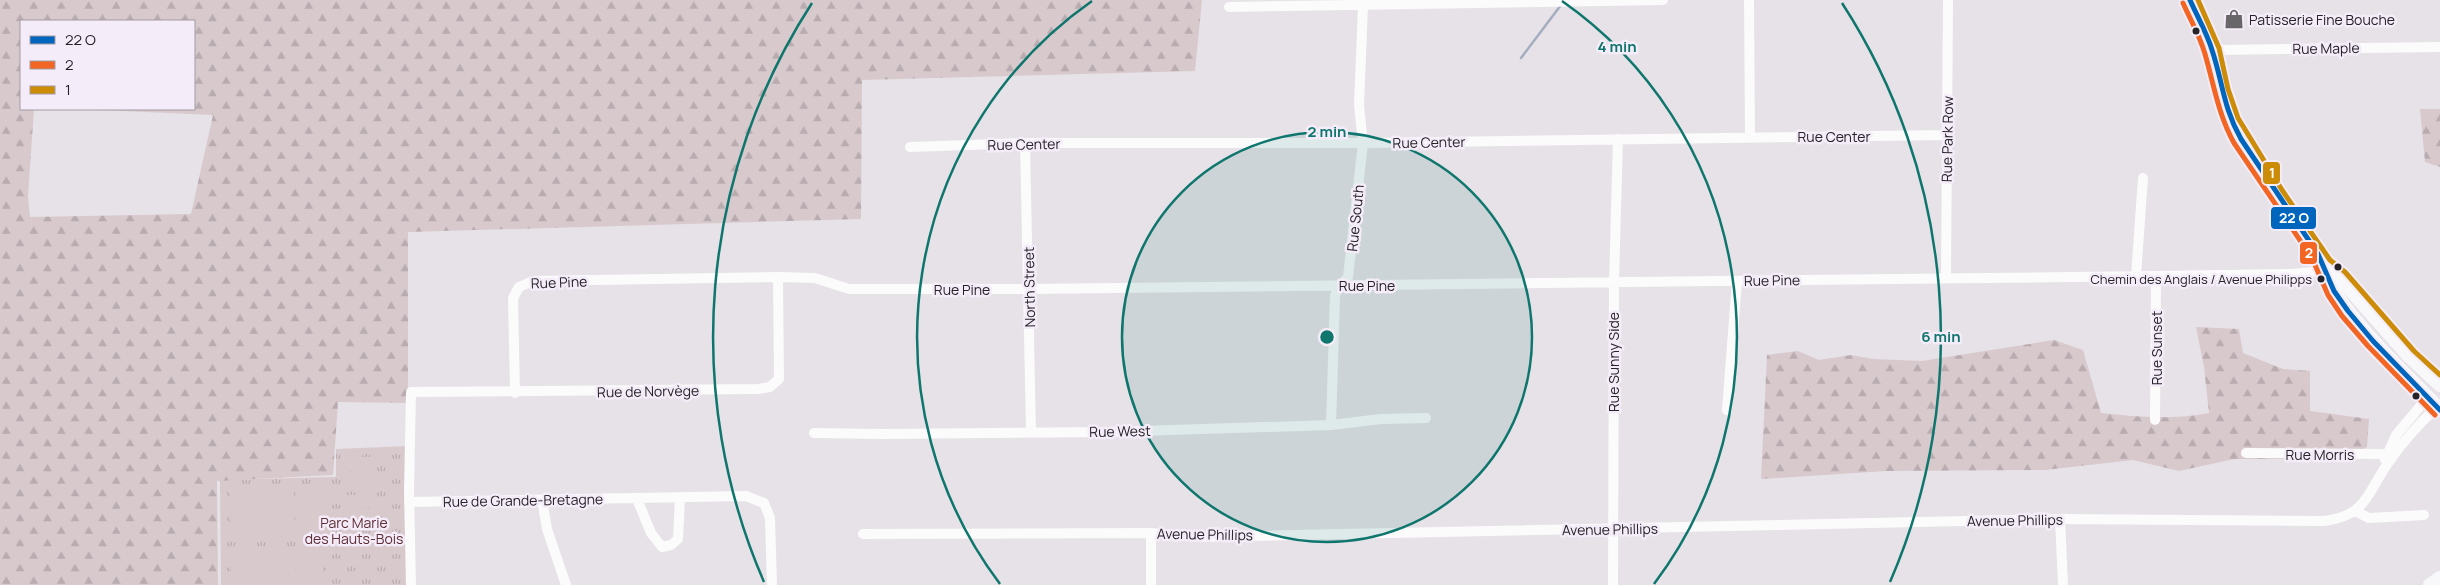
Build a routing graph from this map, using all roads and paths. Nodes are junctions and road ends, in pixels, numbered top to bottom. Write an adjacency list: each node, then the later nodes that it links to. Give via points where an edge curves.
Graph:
1 (1663, 0): 5 (street)
2 (1750, 0): 12 (street)
3 (1948, 0): 11 (street, Rue Park Row)
4 (2190, 0): 10 (street)
5 (1538, 1): 6 (street)
6 (1440, 2): 7 (street)
7 (1363, 6): 8 (street); 15 (street, Rue South, via 1359,104)
8 (1230, 7)
9 (2440, 47): 10 (street, Rue Maple)
10 (2212, 50): 18 (street, via 2231,121)
11 (1948, 135): 12 (street, Rue Center); 22 (street, Rue Park Row)
12 (1750, 137): 13 (street, Rue Center)
13 (1618, 139): 15 (street, Rue Center); 24 (street, Rue Sunny Side)
14 (1025, 143): 15 (street, Rue Center); 16 (street, Rue Center); 26 (street, North Street)
15 (1363, 143): 25 (street, Rue South, via 1348,278)
16 (910, 147)
17 (2143, 178): 19 (street)
18 (2324, 265): 20 (street, Rue Pine, via 2303,273); 27 (street); 29 (street, via 2330,284 2351,314)
19 (2136, 276): 20 (street, Rue Pine); 22 (street, Rue Pine)
20 (2156, 276): 32 (street, Rue Sunset)
21 (778, 277): 26 (street, Rue Pine, via 814,278 849,289); 28 (street, Rue Pine, via 524,283 517,289 513,301); 28 (street, Rue de Norvège, via 779,378 770,387)
22 (1946, 278): 23 (street, Rue Pine)
23 (1736, 281): 24 (street, Rue Pine); 30 (street)
24 (1614, 282): 25 (street, Rue Pine); 45 (street, Rue Sunny Side)
25 (1342, 284): 26 (street, Rue Pine); 33 (street, Rue South, via 1335,296)
26 (1029, 289): 34 (street, North Street)
27 (2440, 385): 29 (street)
28 (515, 392): 41 (street, Rue de Norvège, via 411,392)
29 (2436, 404): 37 (street, Avenue Phillips, via 2402,426)
30 (1727, 410)
31 (1426, 418): 33 (street, Rue West)
32 (2156, 420)
33 (1331, 425): 34 (street, Rue West)
34 (1031, 432): 35 (street, Rue West)
35 (814, 433)
36 (2246, 454): 37 (street, Rue Morris)
37 (2390, 455): 42 (street, Avenue Phillips, via 2371,495)
38 (680, 498): 39 (street, Rue de Grande-Bretagne); 39 (street, via 678,539 662,547 651,533); 51 (street, Rue de Grande-Bretagne, via 746,496 757,498 764,504 770,518)
39 (637, 499): 40 (street, Rue de Grande-Bretagne)
40 (542, 500): 41 (street, Rue de Grande-Bretagne); 50 (street, via 547,530)
41 (409, 502): 49 (street)
42 (2355, 511): 43 (street, via 2369,518); 44 (street, Avenue Phillips, via 2324,521)
43 (2424, 515)
44 (2060, 519): 45 (street, Avenue Phillips); 54 (street)
45 (1612, 528): 46 (street, Avenue Phillips, via 1204,537); 53 (street, Rue Sunny Side)
46 (1151, 533): 47 (street, Avenue Phillips); 52 (street)
47 (863, 534)
48 (2440, 578): 55 (street)
49 (411, 585)
50 (566, 585)
51 (772, 585)
52 (1151, 585)
53 (1613, 585)
54 (2063, 585)
55 (2430, 585)

